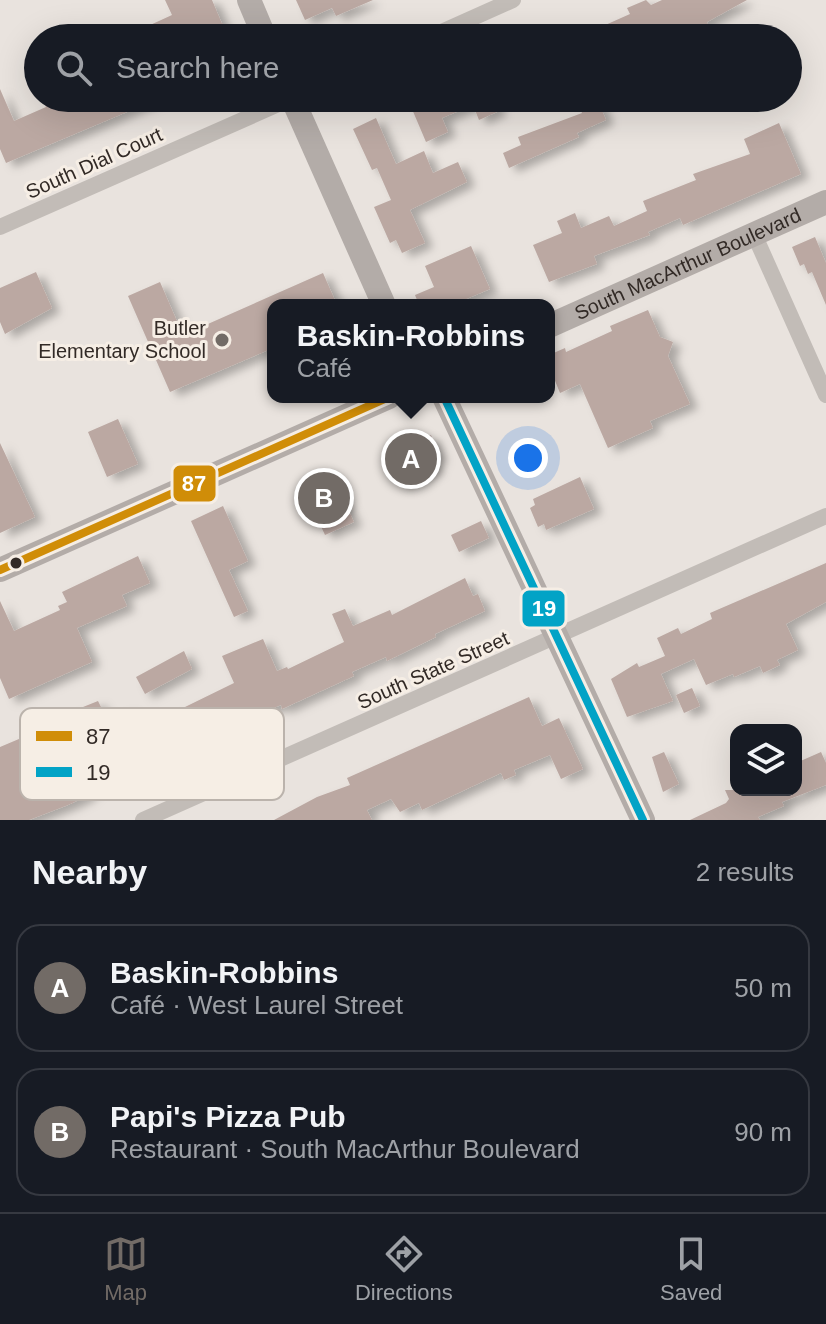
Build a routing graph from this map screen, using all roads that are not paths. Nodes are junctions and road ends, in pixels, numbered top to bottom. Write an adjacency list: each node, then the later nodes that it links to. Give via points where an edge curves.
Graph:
1 (249, 0): 3 (street)
2 (513, 0): 4 (street)
3 (259, 24)
4 (459, 24)
5 (260, 112): 8 (street, South Dial Court)
6 (298, 112): 10 (street)
7 (826, 202): 9 (street, South MacArthur Boulevard)
8 (0, 227)
9 (754, 234): 11 (street, South MacArthur Boulevard); 12 (street)
10 (381, 299)
11 (555, 323)
12 (826, 395)
13 (376, 403): 16 (street)
14 (447, 403): 17 (street)
15 (826, 516): 17 (street, South State Street)
16 (0, 570)
17 (558, 636): 18 (street, South State Street); 21 (street)
18 (284, 757)
19 (188, 800): 20 (street, South State Street)
20 (143, 820)
21 (643, 820)

